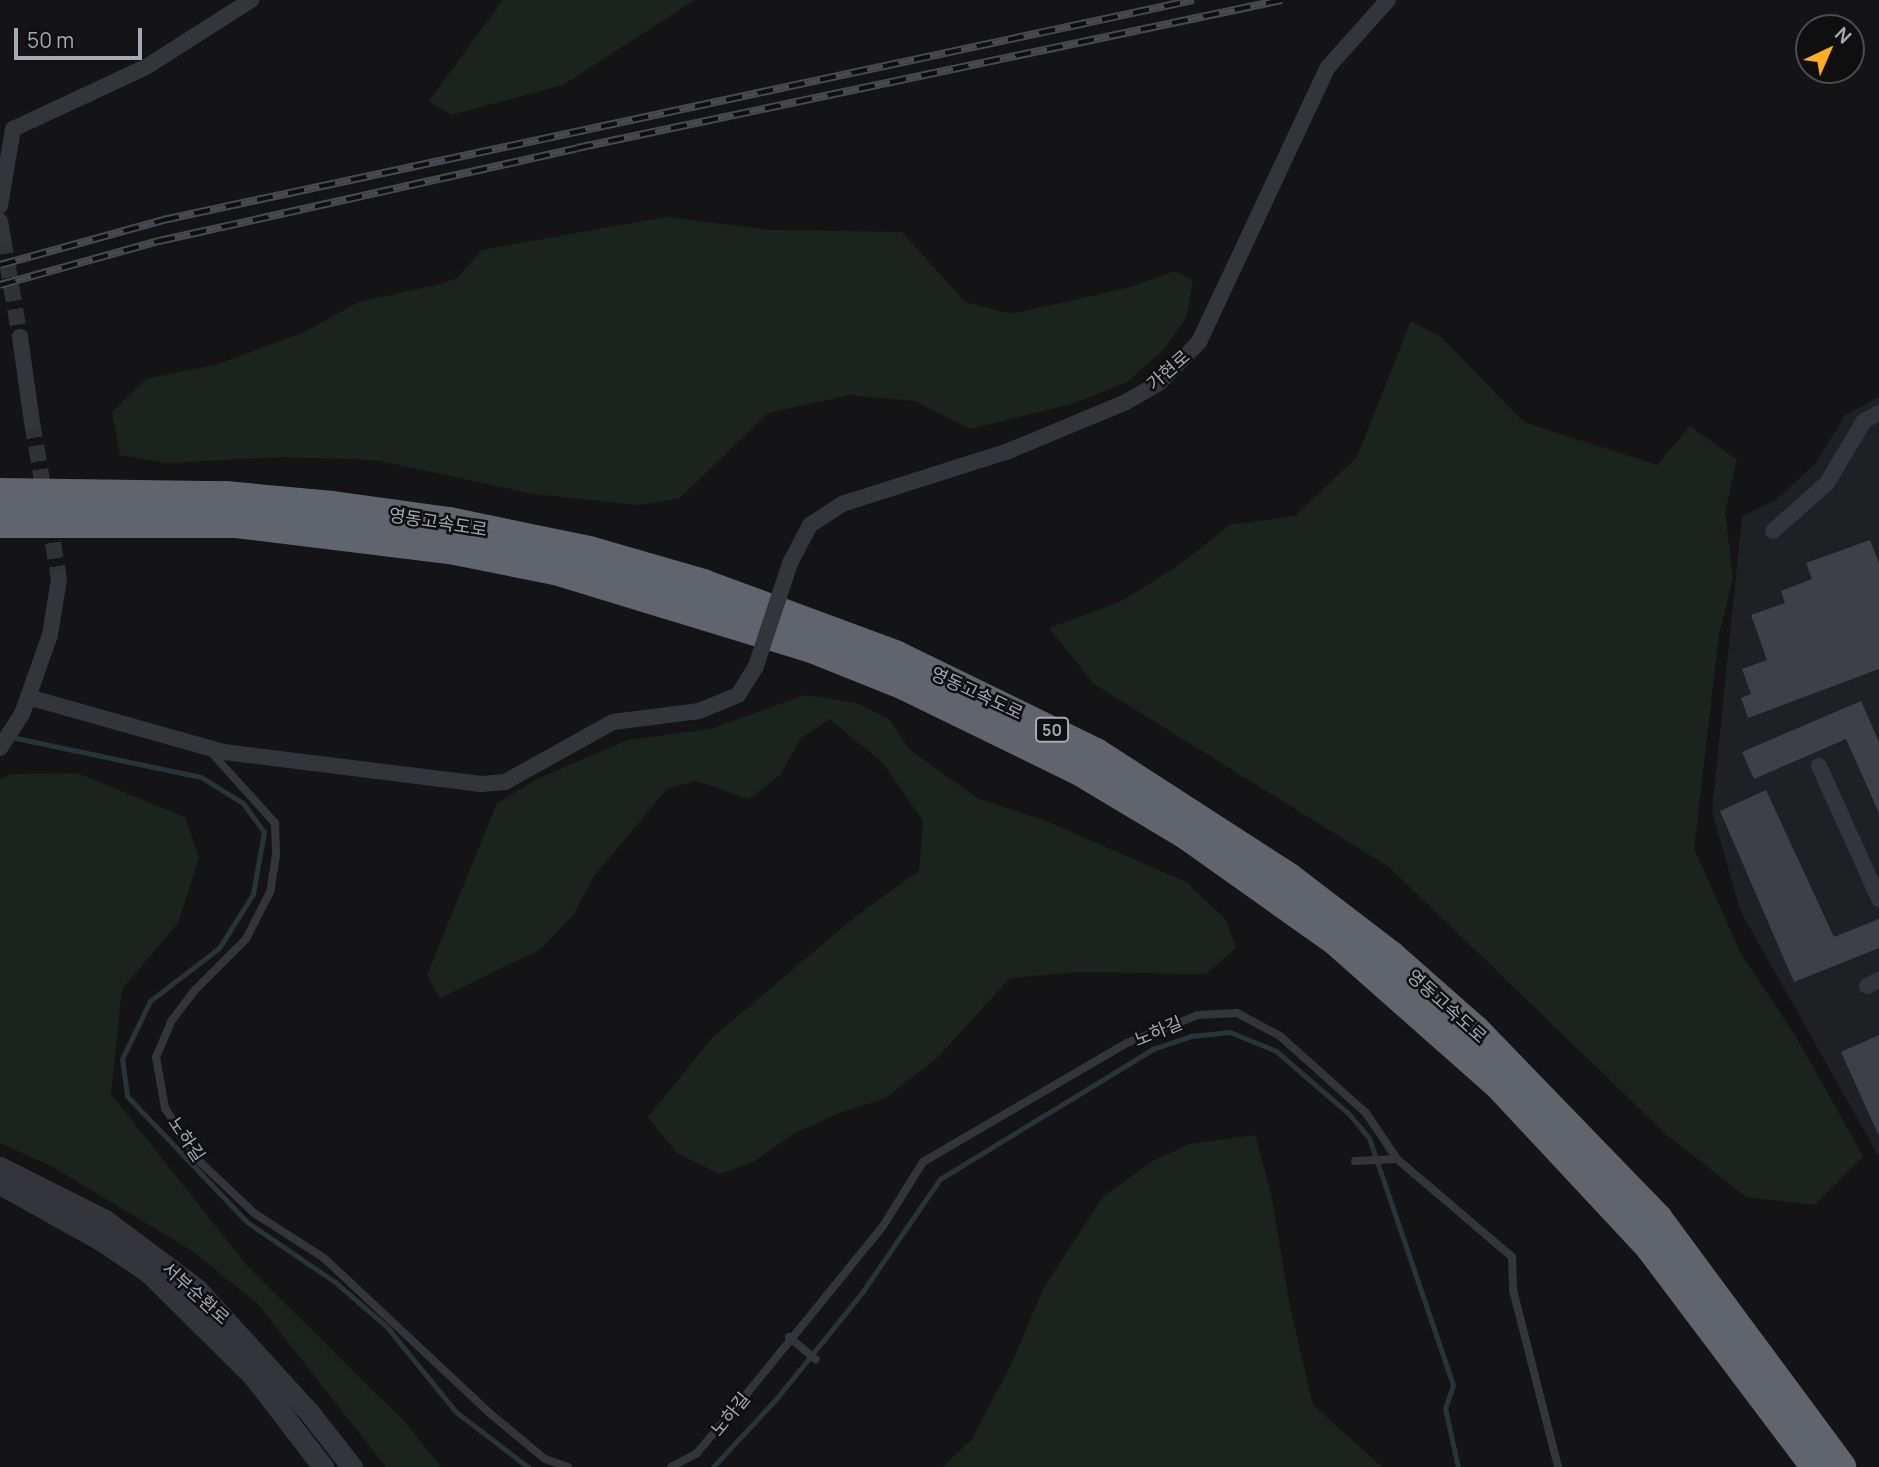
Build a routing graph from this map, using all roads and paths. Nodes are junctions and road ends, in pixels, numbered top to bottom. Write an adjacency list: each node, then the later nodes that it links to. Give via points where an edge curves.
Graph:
1 (251, 0): 3 (street, via 146,67 13,128)
2 (1388, 0): 12 (street, 가현로, bridge, via 1328,66 1199,342 1160,382 1126,402 1006,452 842,504 810,524 790,564 756,666 738,695 698,711 613,722 505,782 467,782)
3 (0, 206)
4 (20, 337): 6 (street)
5 (1879, 413): 9 (street, via 1864,421 1827,483)
6 (32, 422)
7 (0, 493): 28 (highway, 영동고속도로 / 50, via 225,496 333,506 449,522 589,551 702,584 895,654 1096,753 1289,878 1391,956 1475,1030 1657,1218)
8 (0, 523): 27 (highway, 영동고속도로 / 50, via 236,523 454,550 555,570 812,648 904,685 1080,771 1187,835 1335,940 1500,1085 1650,1247)
9 (1773, 531)
10 (59, 579): 11 (street, via 50,635)
11 (29, 697): 12 (street, 가현로); 13 (street)
12 (206, 747): 24 (lane, 노하길, via 275,823 276,855 270,892 246,939 194,990 171,1022 156,1056 166,1108 198,1160 254,1213 324,1258 493,1416 545,1459)
13 (0, 748)
14 (1819, 766): 15 (street)
15 (1879, 899)
16 (1393, 1159): 17 (lane); 20 (lane, 노하길, via 1366,1113 1280,1036 1237,1013 1198,1015 1127,1043 923,1162 883,1226); 26 (lane, 노하길, via 1512,1256 1513,1290)
17 (1355, 1161)
18 (0, 1167): 23 (street, 서부순환로, via 104,1220 196,1288 309,1412)
19 (0, 1184): 22 (street, 서부순환로, via 148,1272 253,1376)
20 (789, 1337): 21 (lane); 25 (lane, 노하길, via 698,1453)
21 (816, 1360)
22 (323, 1467)
23 (352, 1467)
24 (568, 1467)
25 (671, 1467)
26 (1558, 1467)
27 (1816, 1467)
28 (1841, 1467)

